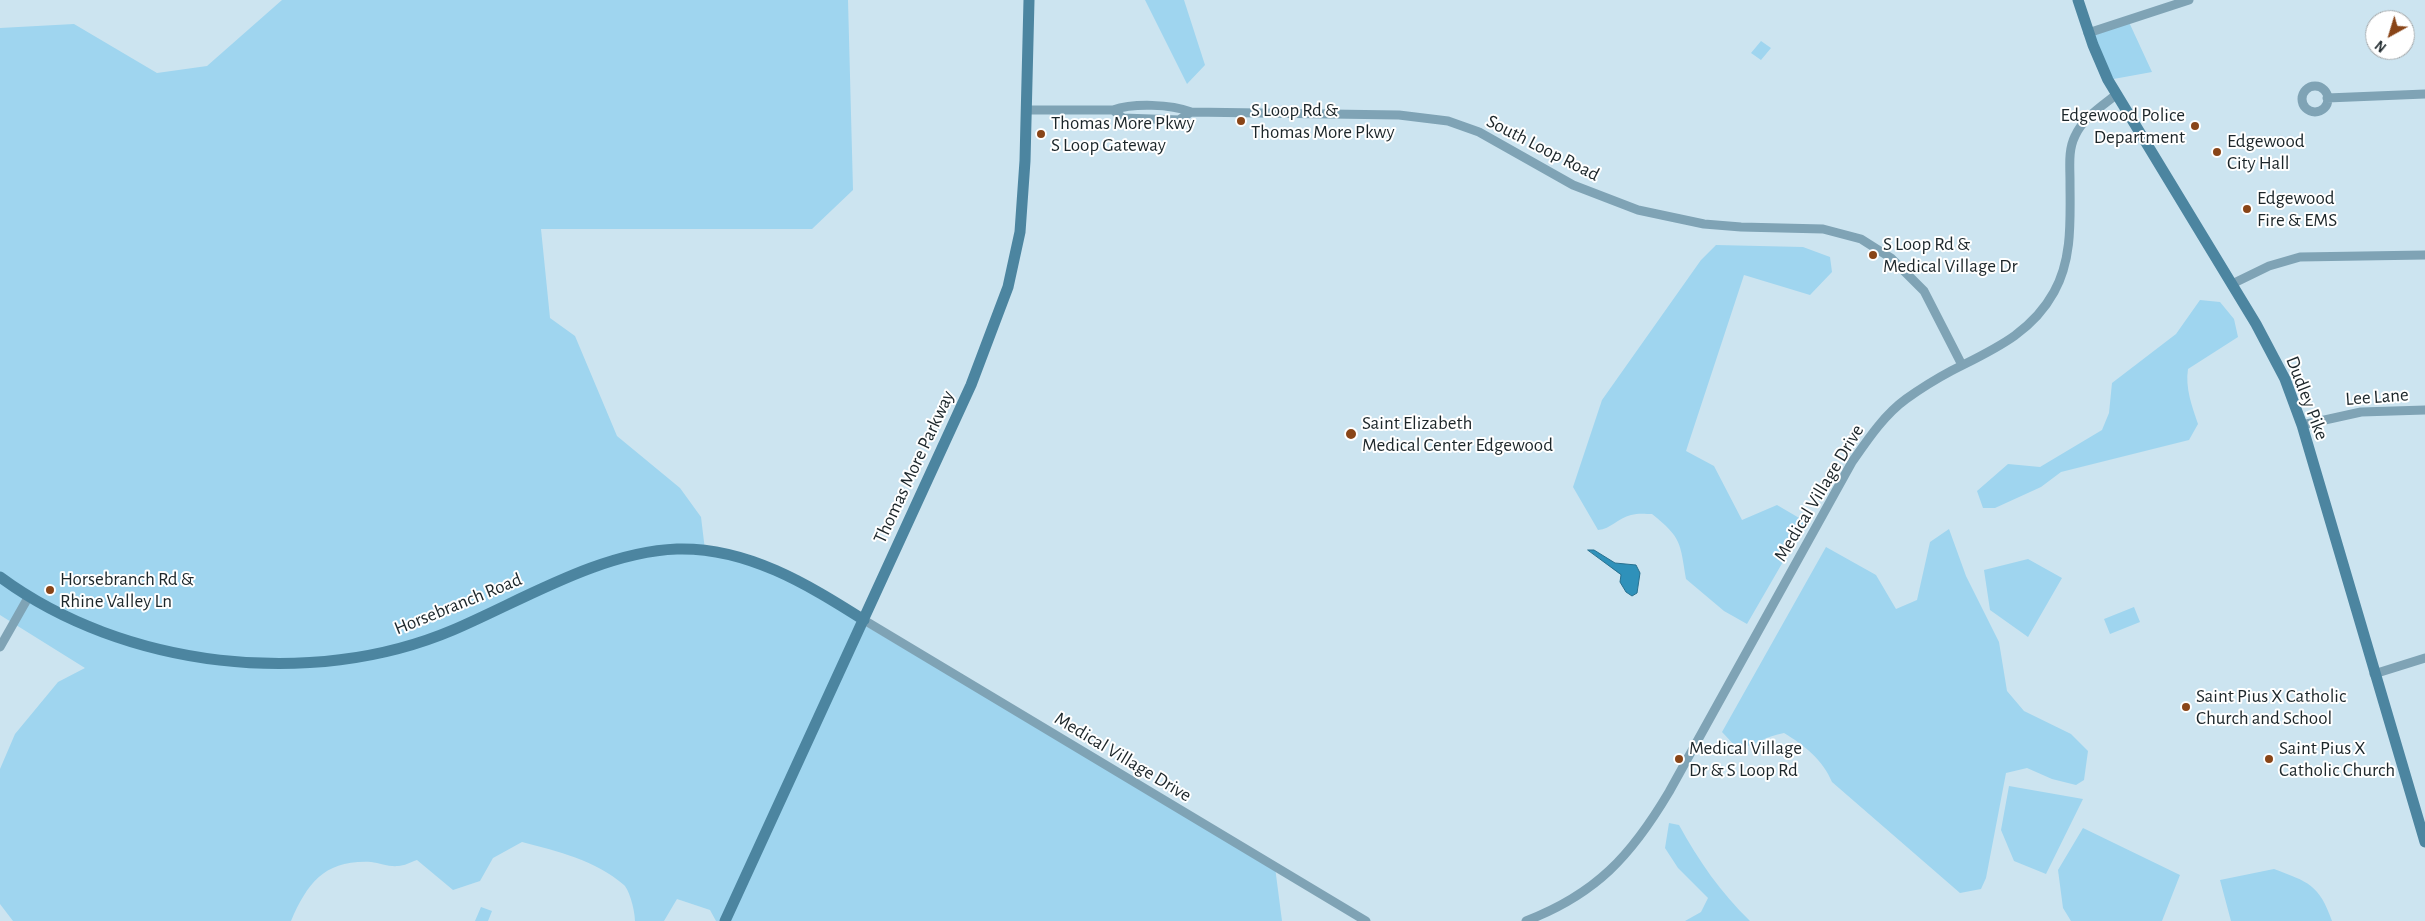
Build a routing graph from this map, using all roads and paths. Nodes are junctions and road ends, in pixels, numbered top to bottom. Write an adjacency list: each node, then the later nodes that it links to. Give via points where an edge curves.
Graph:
1 (1029, 0): 8 (street, Thomas More Parkway)
2 (2078, 0): 4 (street, Dudley Pike)
3 (2189, 0): 4 (street)
4 (2088, 32): 5 (street, Dudley Pike)
5 (2117, 94): 10 (street, Dudley Pike); 11 (street, Medical Village Drive, via 2084,122 2074,138 2070,159 2070,237 2064,270 2055,292 2020,334)
6 (2425, 94): 7 (street)
7 (2327, 98)
8 (1026, 110): 11 (street, South Loop Road, via 1179,107 1191,112 1399,115 1448,121 1479,132 1573,185 1638,210 1704,224 1823,229 1861,239 1892,258 1924,291); 16 (street, Thomas More Parkway, via 1026,162 1020,232 1008,286 971,385)
9 (2425, 255): 10 (street, via 2300,257 2268,266)
10 (2232, 284): 13 (street, Dudley Pike, via 2285,379)
11 (1962, 365): 24 (street, Medical Village Drive, via 1905,400 1882,422 1852,462 1669,792 1637,841 1611,872 1593,886 1554,910)
12 (2425, 410): 13 (street, Lee Lane, via 2361,412)
13 (2302, 425): 19 (street, Dudley Pike)
14 (0, 577): 15 (street, Horsebranch Road)
15 (29, 596): 16 (street, Horsebranch Road, via 88,626 201,657 268,663 333,661 370,655 450,631 599,564 650,552 686,550 719,553 759,563 790,576); 17 (street)
16 (864, 620): 22 (street, Thomas More Parkway); 23 (street, Medical Village Drive)
17 (0, 648)
18 (2425, 658): 19 (street)
19 (2374, 674): 20 (street, Dudley Pike)
20 (2423, 830): 21 (street, Dudley Pike)
21 (2425, 842)
22 (725, 921)
23 (1366, 921)
24 (1526, 921)

